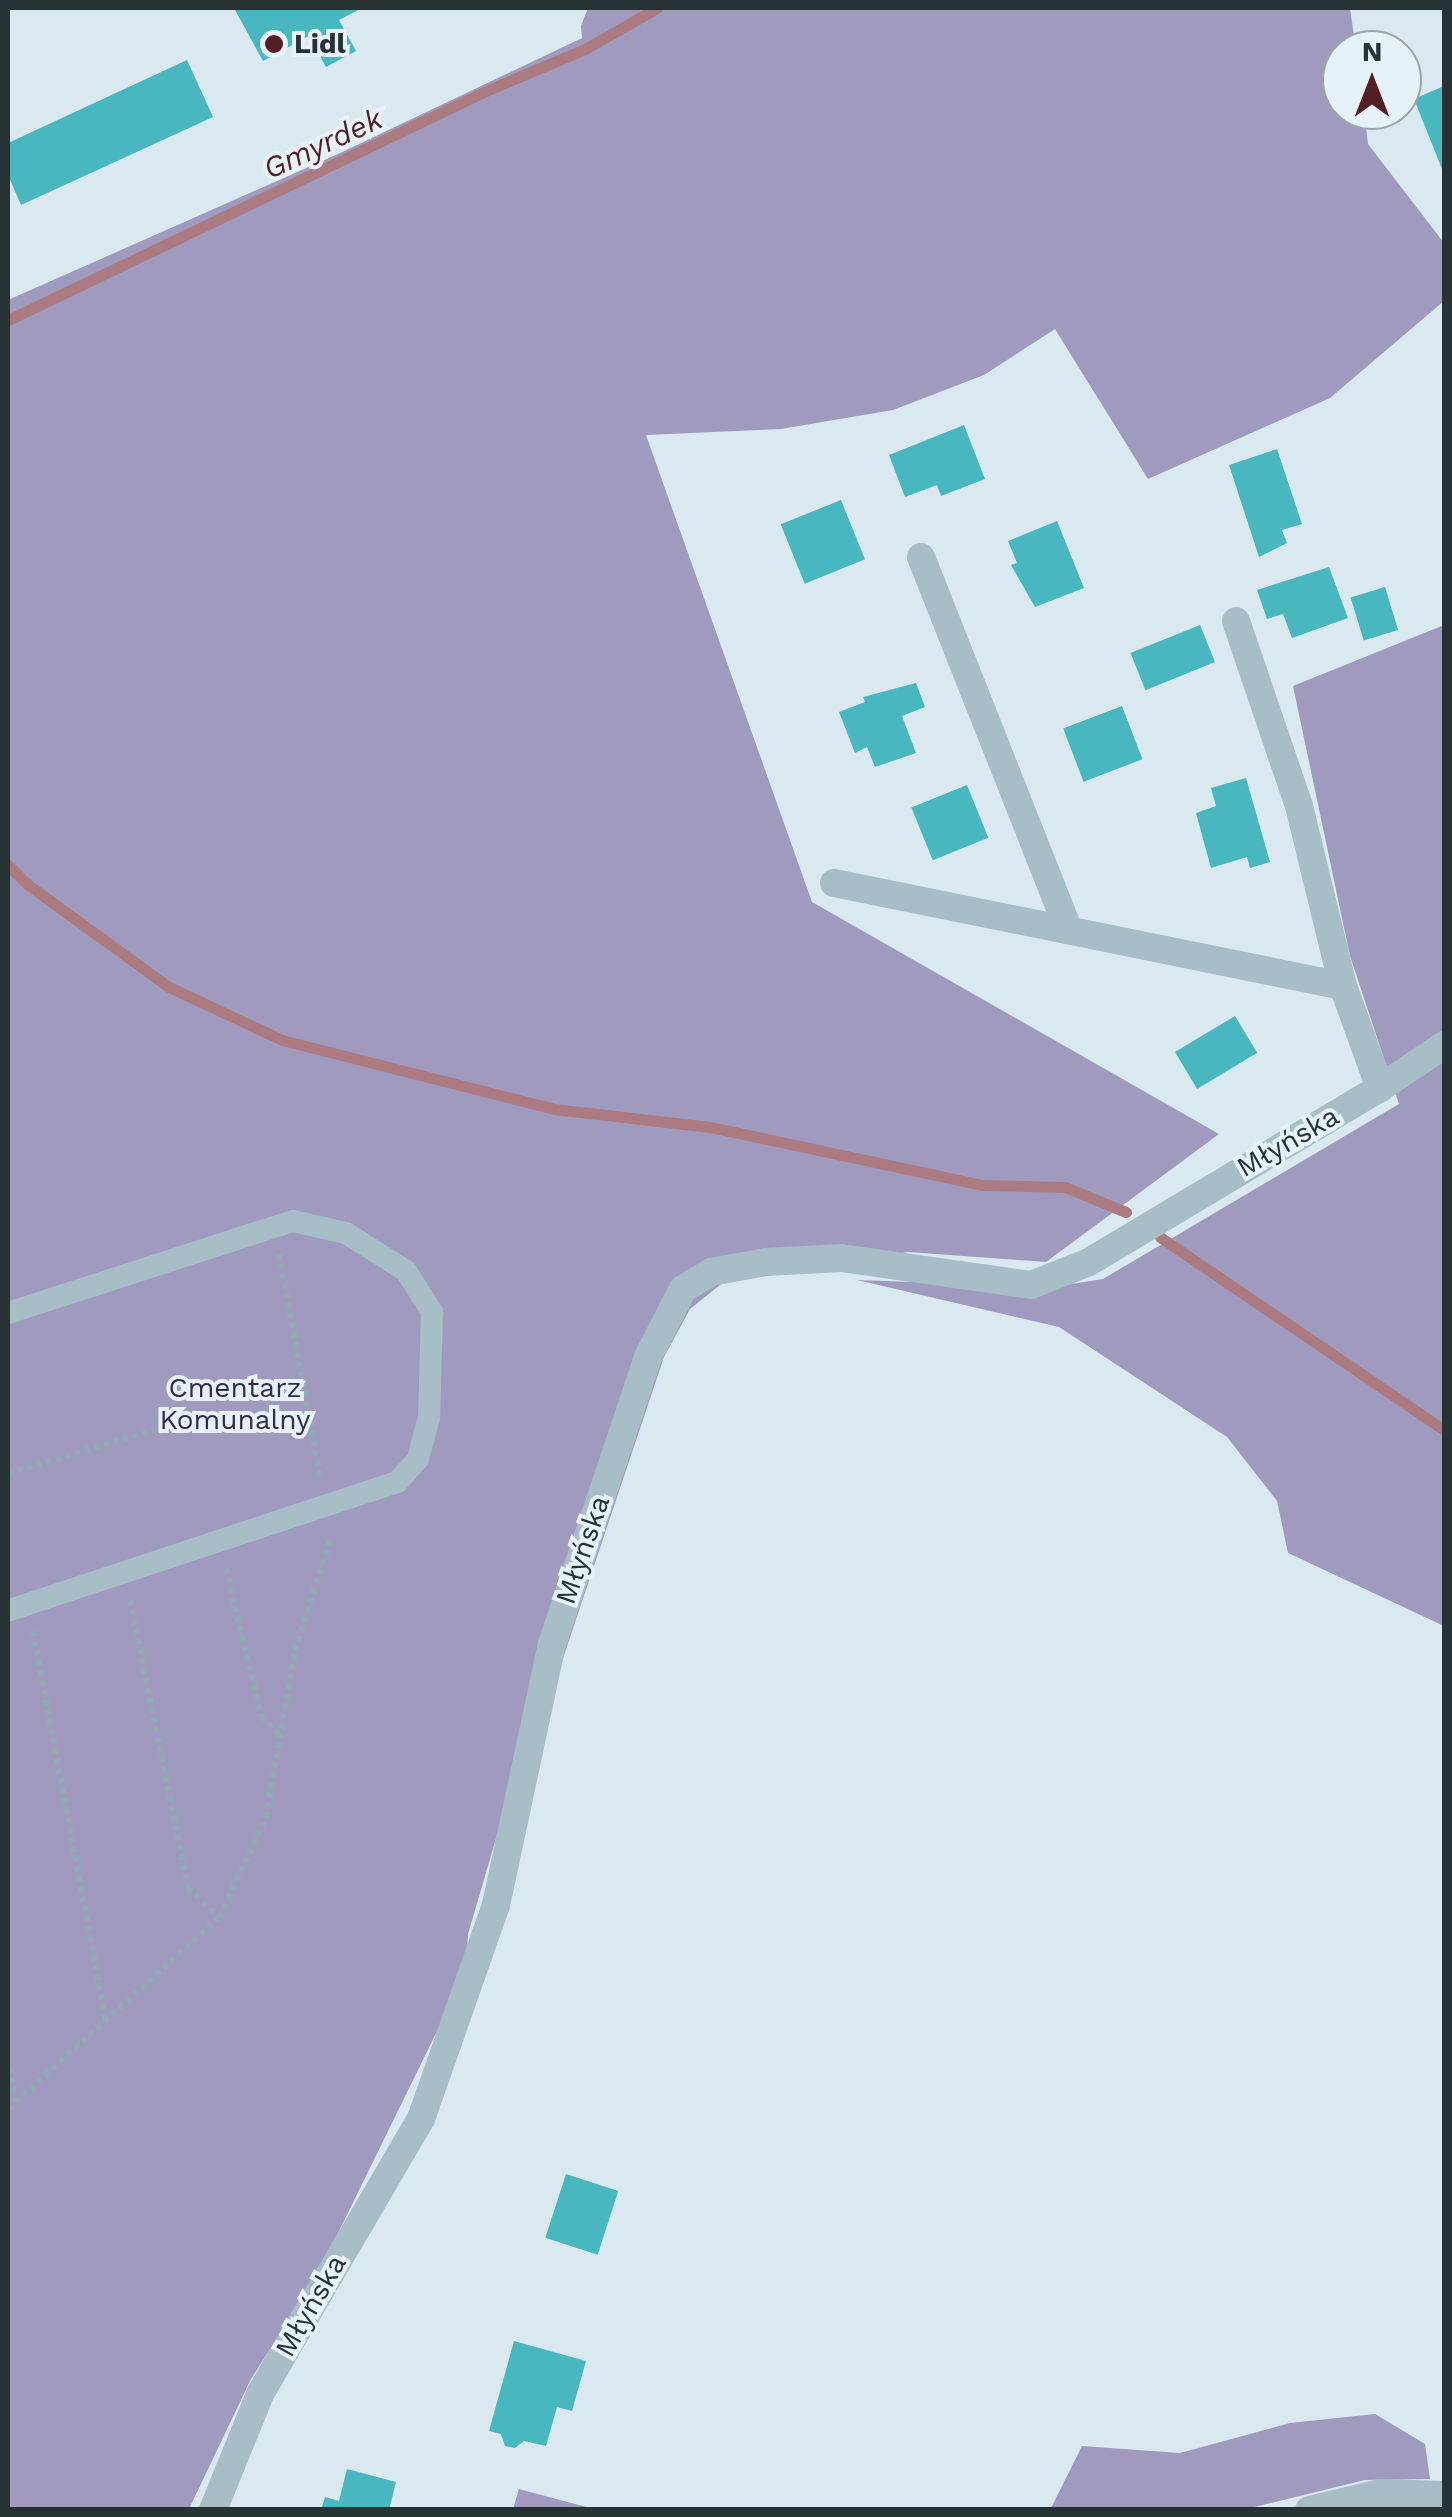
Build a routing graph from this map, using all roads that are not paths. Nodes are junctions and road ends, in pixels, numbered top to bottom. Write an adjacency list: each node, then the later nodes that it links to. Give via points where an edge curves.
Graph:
1 (921, 557): 4 (street)
2 (1236, 621): 5 (street, via 1299,806)
3 (834, 883): 4 (street)
4 (1068, 928): 5 (street)
5 (1343, 986): 7 (street)
6 (1444, 1045): 7 (street, Młyńska)
7 (1380, 1088): 11 (street, Młyńska, via 1089,1262 1031,1285 842,1258 711,1272 683,1290 648,1357 552,1644 496,1905 421,2118 260,2394)
8 (8, 1313): 9 (lane, via 293,1221 346,1233 406,1271 432,1312 428,1417 418,1459 397,1482)
9 (18, 1608)
10 (1444, 2495): 12 (street, via 1381,2492)
11 (213, 2510)
12 (1309, 2510)

